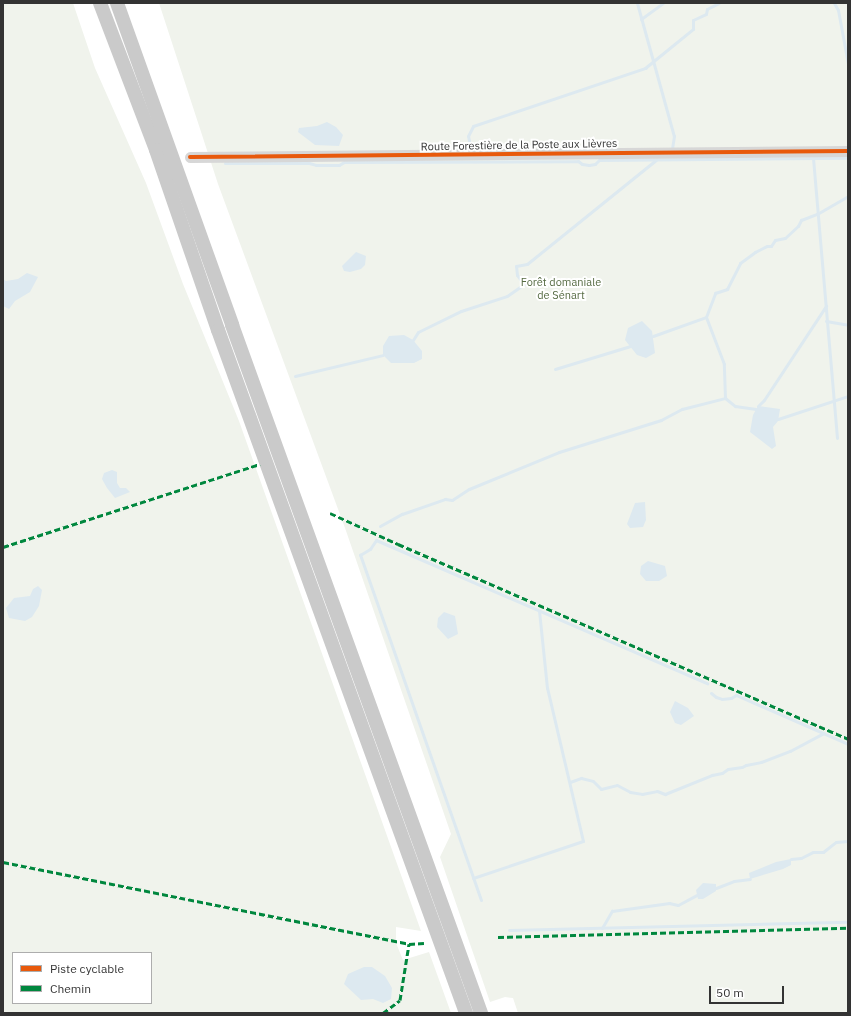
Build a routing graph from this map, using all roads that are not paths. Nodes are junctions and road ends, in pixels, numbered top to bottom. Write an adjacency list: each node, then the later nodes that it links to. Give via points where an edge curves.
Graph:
1 (100, 3): 5 (main road, via 156,150 218,330)
2 (117, 3): 6 (main road)
3 (848, 151): 4 (street, Route Forestière de la Poste aux Lièvres)
4 (190, 157)
5 (466, 1013)
6 (481, 1013)

